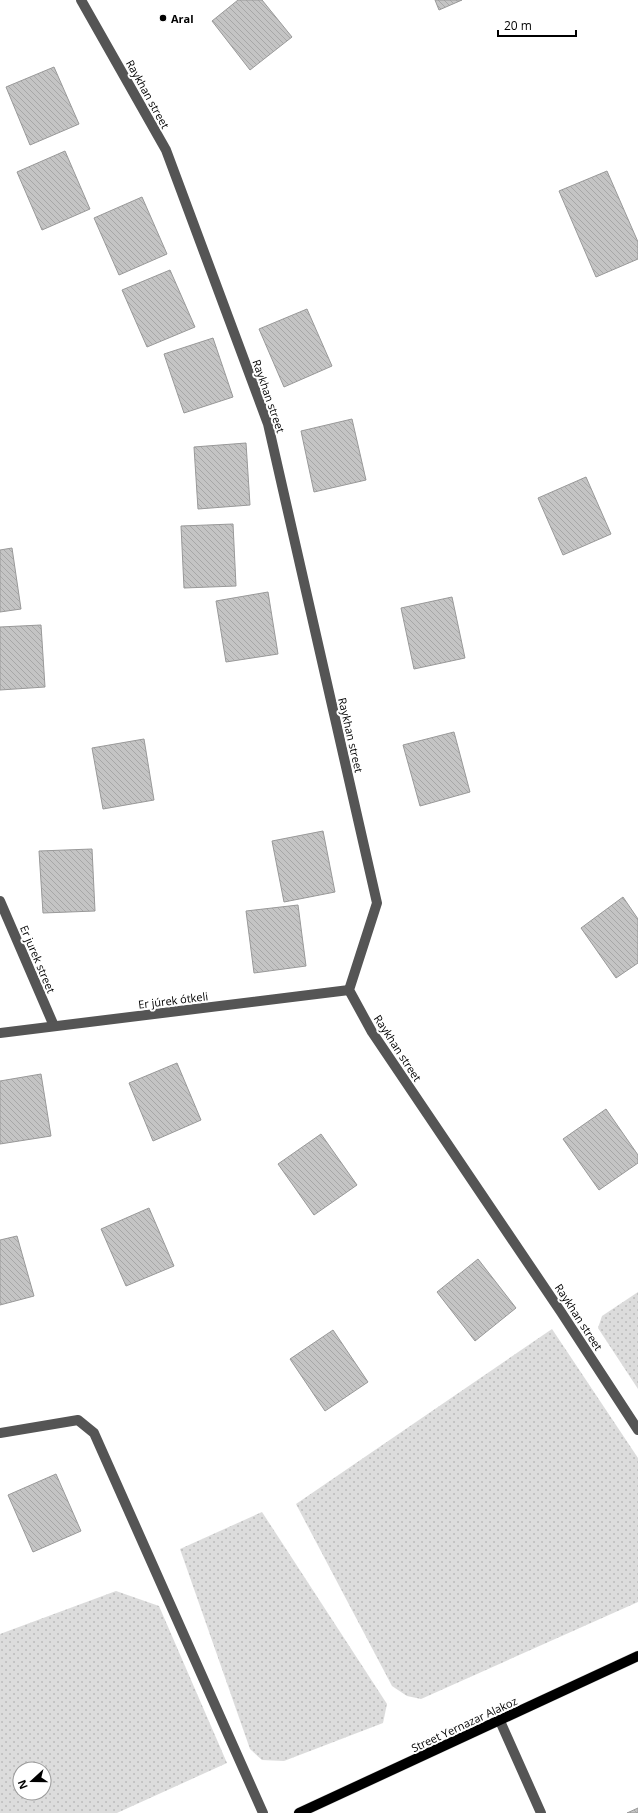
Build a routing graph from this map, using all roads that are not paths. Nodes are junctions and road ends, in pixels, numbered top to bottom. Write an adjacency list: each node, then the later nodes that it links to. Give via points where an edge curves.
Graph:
1 (81, 0): 3 (street, Raykhan street, via 166,150 268,424 377,903)
2 (0, 901): 4 (street, Er jurek street)
3 (350, 990): 4 (street, Er júrek ótkeli); 6 (street, Raykhan street, via 372,1032)
4 (54, 1026): 5 (street, Er júrek ótkeli)
5 (0, 1033)
6 (638, 1430)
7 (0, 1433): 10 (street, via 78,1420 94,1433)
8 (638, 1656): 9 (main road, Street Yernazar Alakoz)
9 (500, 1721): 11 (main road, Street Yernazar Alakoz); 12 (street)
10 (263, 1813)
11 (299, 1813)
12 (541, 1813)

